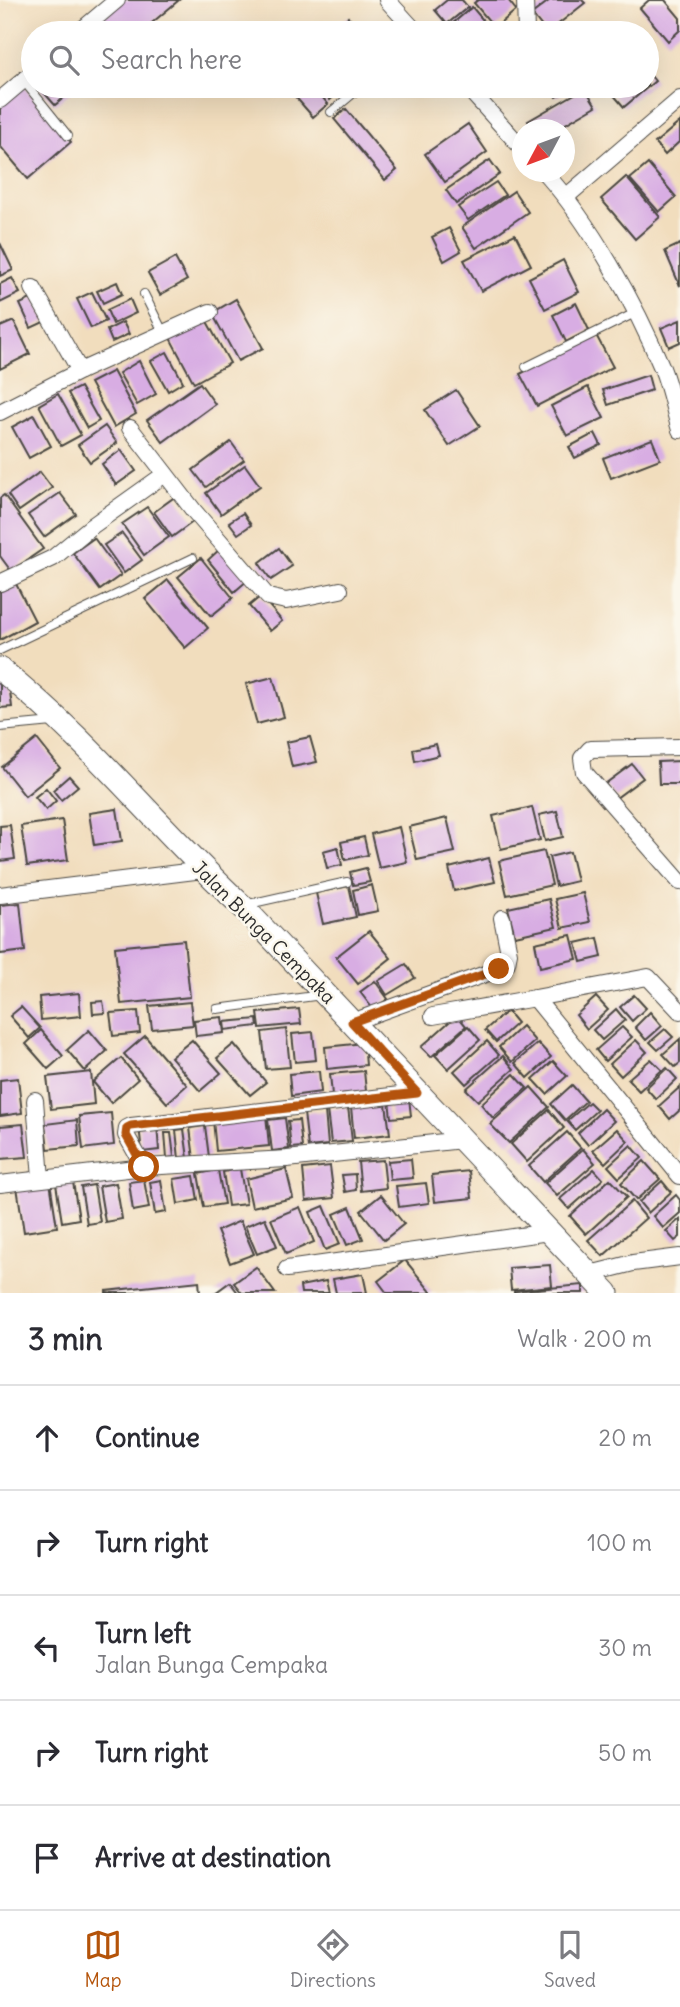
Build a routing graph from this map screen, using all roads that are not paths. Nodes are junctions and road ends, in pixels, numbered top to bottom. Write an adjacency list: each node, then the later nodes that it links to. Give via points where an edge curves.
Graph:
1 (117, 0): 4 (street)
2 (387, 0): 5 (street)
3 (525, 0): 6 (street)
4 (92, 21)
5 (407, 21)
6 (526, 21)
7 (21, 82): 12 (street)
8 (43, 98): 14 (lane)
9 (348, 98): 13 (lane)
10 (477, 98): 15 (street)
11 (680, 99): 17 (street)
12 (0, 100)
13 (331, 112)
14 (68, 136)
15 (512, 136)
16 (554, 182): 17 (street)
17 (567, 196): 21 (street)
18 (33, 288): 24 (street)
19 (144, 294): 22 (lane)
20 (210, 312): 22 (street)
21 (635, 313): 23 (lane); 27 (street, via 663,370)
22 (164, 334): 24 (street)
23 (526, 367)
24 (80, 371): 25 (street)
25 (0, 412)
26 (130, 428): 28 (street)
27 (680, 430)
28 (165, 474): 30 (street, via 53,558); 31 (street, via 268,597 286,601)
29 (193, 558): 32 (lane)
30 (0, 583)
31 (340, 590)
32 (0, 650)
33 (0, 669): 34 (street, Jalan Bunga Cempaka)
34 (61, 721): 35 (lane); 37 (street, Jalan Bunga Cempaka)
35 (0, 727)
36 (680, 747): 39 (street, via 590,748 582,758 584,772)
37 (203, 870): 40 (street); 41 (street, Jalan Bunga Cempaka)
38 (347, 882): 41 (lane)
39 (680, 882)
40 (0, 895)
41 (242, 906): 43 (street, Jalan Bunga Cempaka)
42 (502, 918): 48 (street, via 509,953 507,963 499,969)
43 (326, 994): 45 (lane); 48 (street, Jalan Bunga Cempaka)
44 (534, 998): 46 (street, via 648,977); 47 (street); 53 (street)
45 (217, 1009)
46 (680, 1011)
47 (433, 1016)
48 (352, 1022): 49 (street, Jalan Bunga Cempaka)
49 (417, 1093): 51 (street, Jalan Bunga Cempaka); 52 (street, via 131,1126 126,1135)
50 (35, 1100): 54 (street)
51 (463, 1140): 52 (street, via 287,1159); 56 (street, Jalan Bunga Cempaka)
52 (144, 1167): 54 (street)
53 (680, 1176)
54 (41, 1180): 55 (street)
55 (0, 1184)
56 (549, 1232): 58 (street); 59 (street, Jalan Bunga Cempaka)
57 (680, 1257): 59 (street)
58 (288, 1269)
59 (590, 1274): 60 (street, Jalan Bunga Cempaka)
60 (607, 1293)

